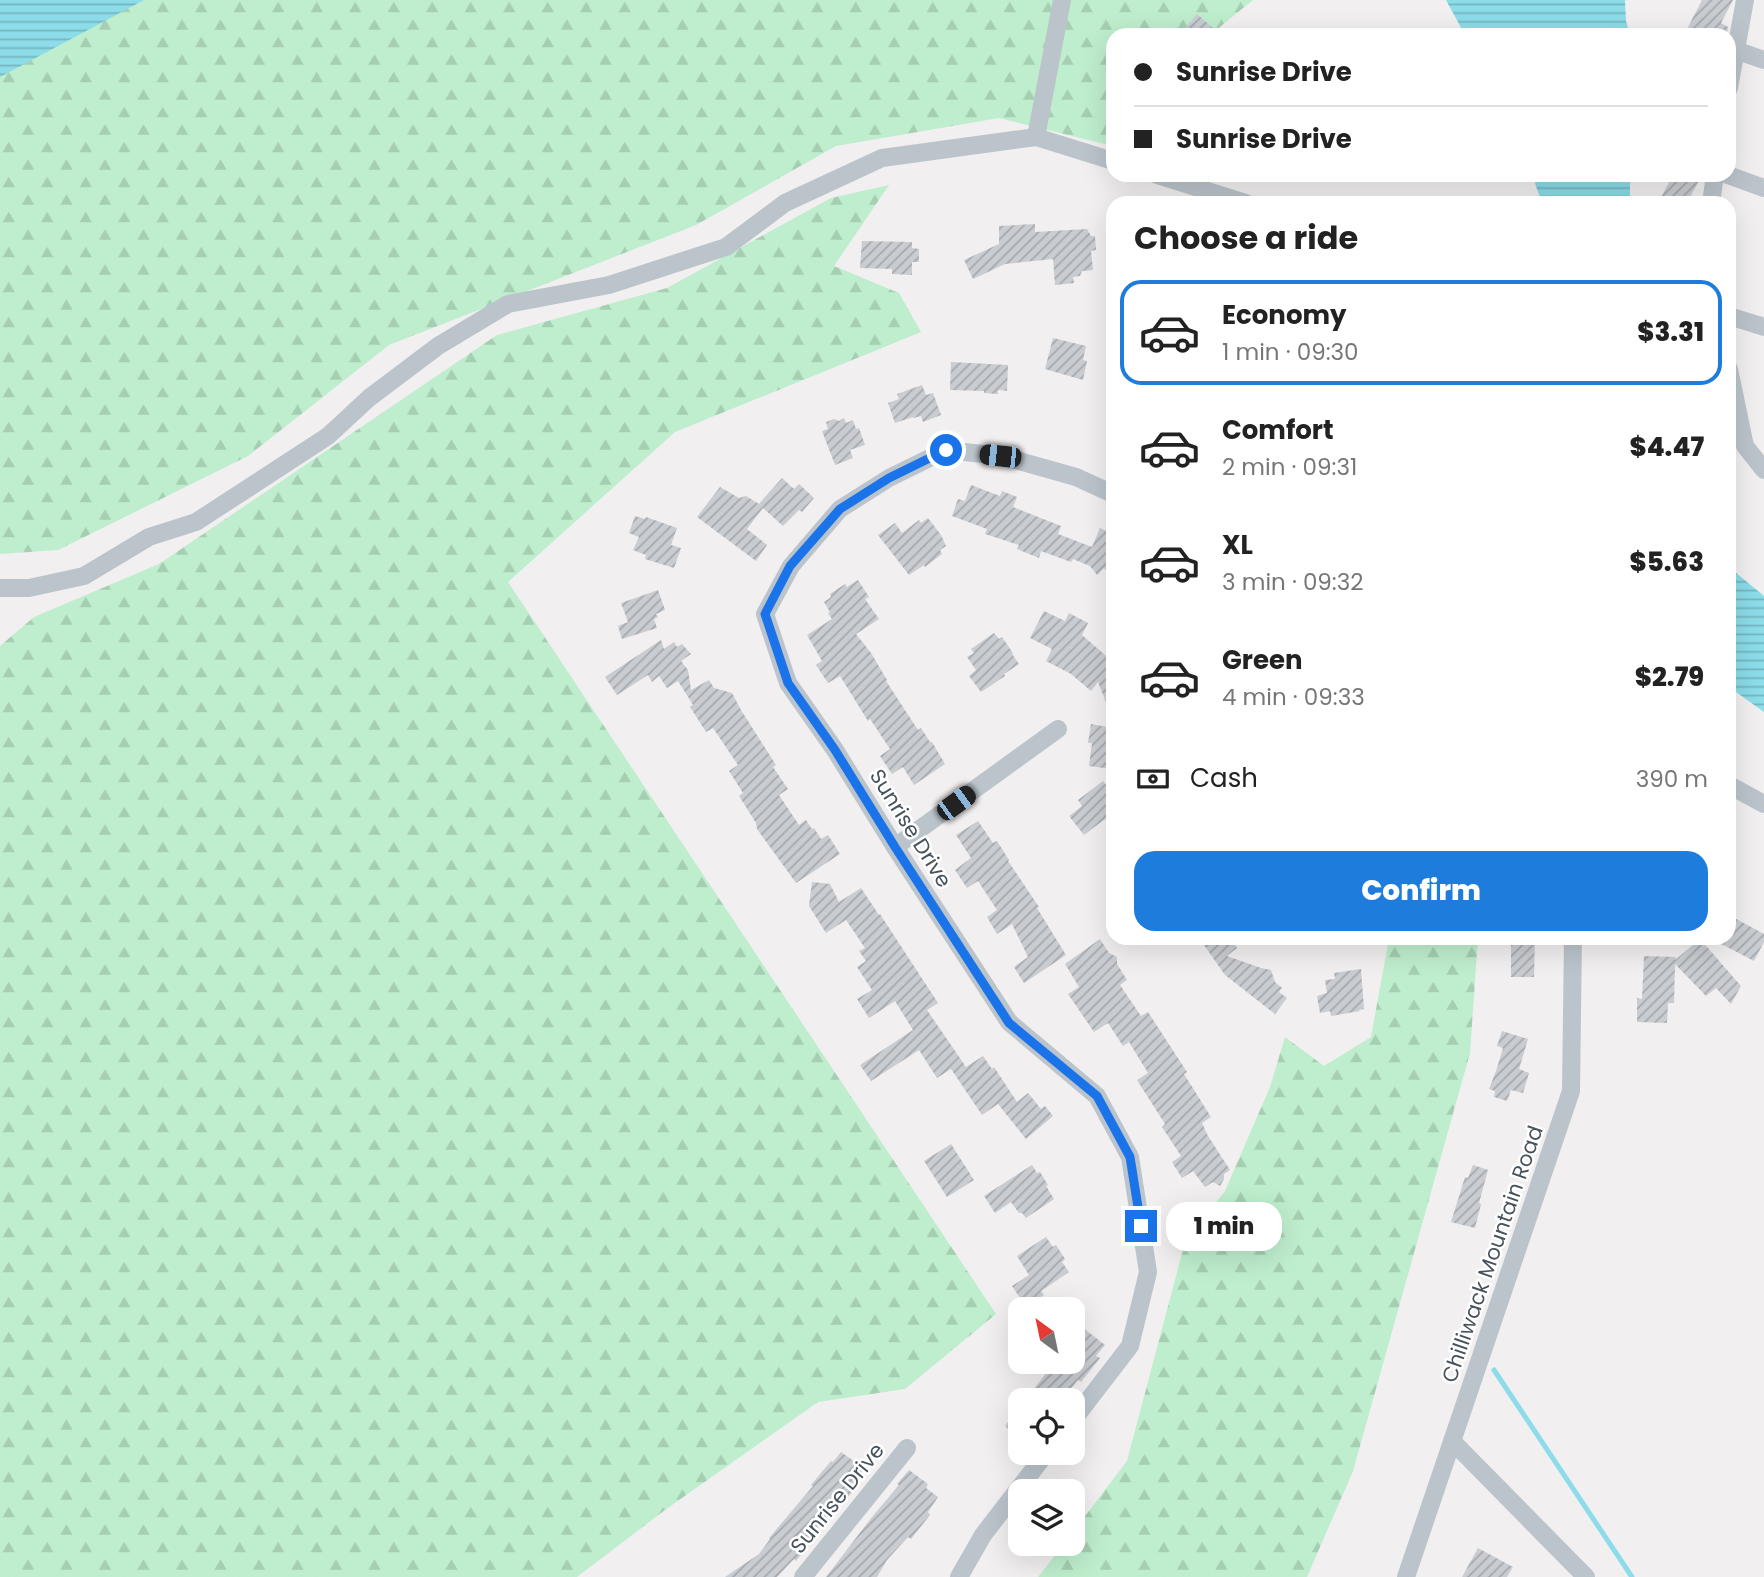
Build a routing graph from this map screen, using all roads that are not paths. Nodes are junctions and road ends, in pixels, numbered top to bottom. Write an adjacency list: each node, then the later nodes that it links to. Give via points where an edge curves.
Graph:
1 (1062, 0): 6 (street)
2 (1745, 0): 3 (street)
3 (1736, 45)
4 (1736, 50): 5 (street)
5 (1764, 60)
6 (1036, 137): 7 (street); 17 (street, via 882,158 785,203 726,247 609,285 508,304 438,346 328,436 196,522 149,537 84,576)
7 (1106, 159)
8 (1736, 178): 10 (street)
9 (1179, 182): 11 (street)
10 (1764, 188)
11 (1224, 196)
12 (1736, 318): 13 (street)
13 (1764, 327)
14 (1736, 403): 15 (street, via 1745,446)
15 (1764, 470)
16 (1106, 491): 21 (street, Sunrise Drive, via 1076,477 1000,456 946,450 840,509 790,566 765,614 788,683)
17 (0, 588)
18 (1058, 729): 21 (street)
19 (1736, 789): 20 (street)
20 (1764, 804)
21 (895, 847): 23 (street, Sunrise Drive, via 1009,1023 1097,1096 1130,1157 1148,1272 1130,1346)
22 (1573, 945): 24 (street, Chilliwack Mountain Road, via 1571,1091)
23 (1085, 1404)
24 (1452, 1441): 29 (street, Chilliwack Mountain Road); 30 (street)
25 (906, 1448): 27 (street, Sunrise Drive)
26 (1037, 1465): 28 (street, via 983,1535)
27 (803, 1577)
28 (959, 1577)
29 (1406, 1577)
30 (1586, 1577)

